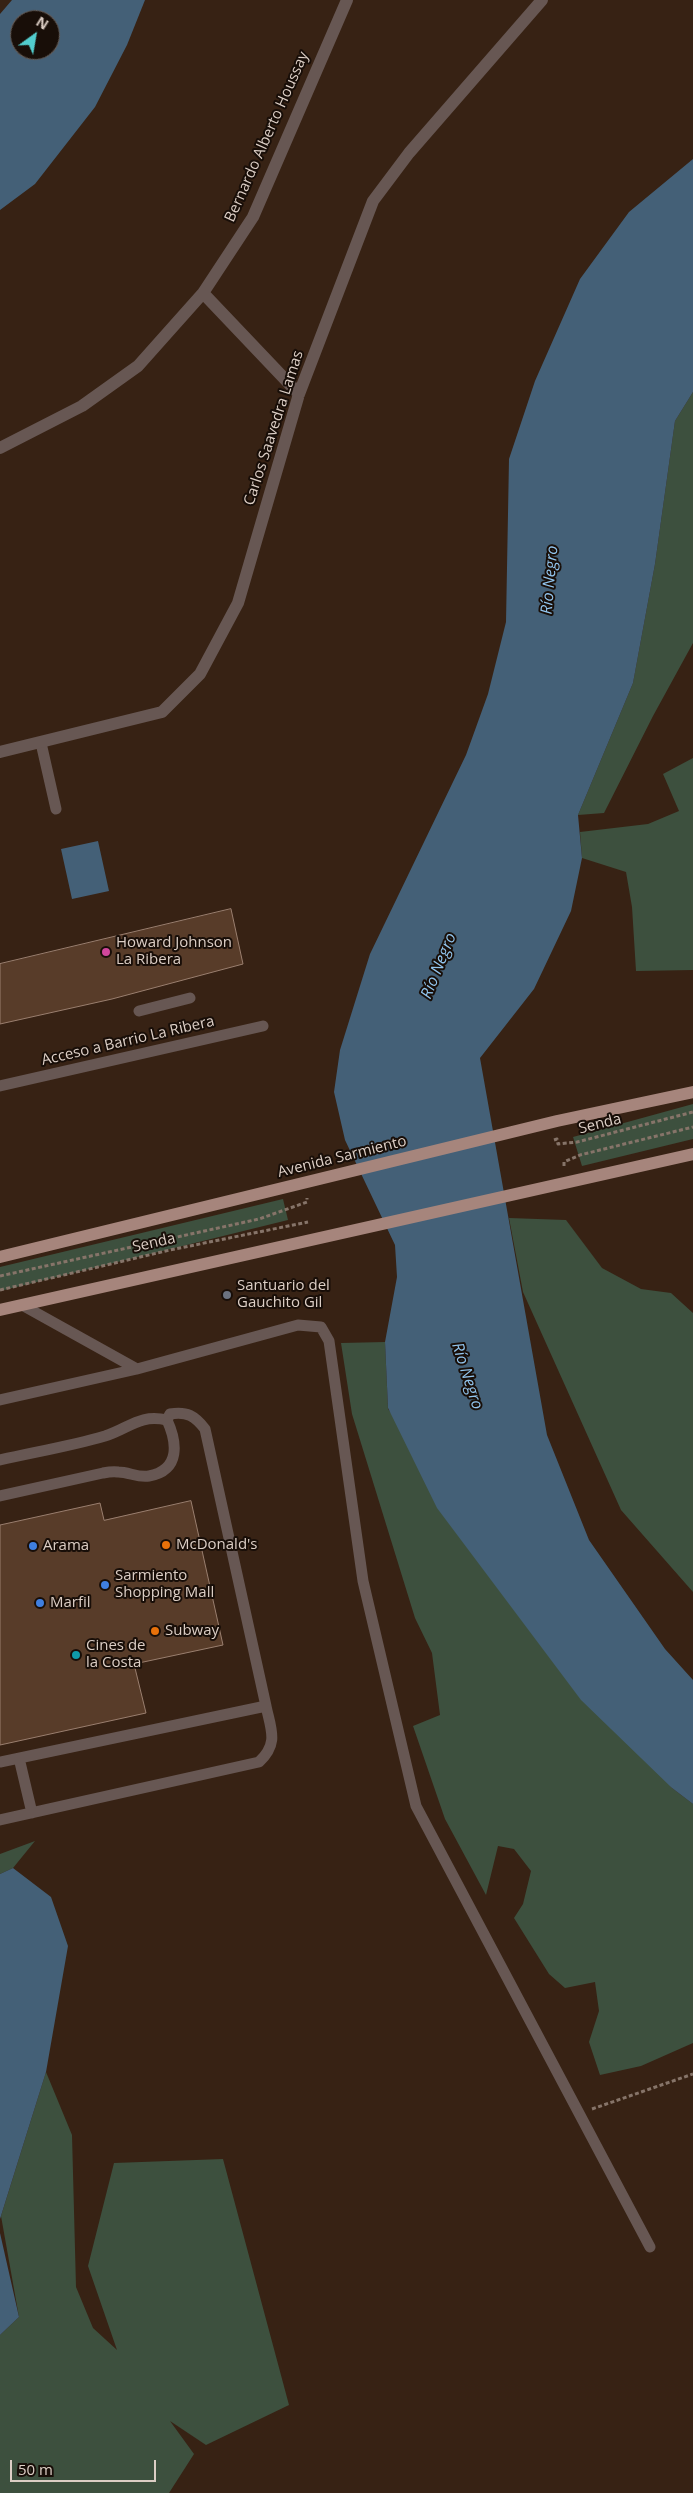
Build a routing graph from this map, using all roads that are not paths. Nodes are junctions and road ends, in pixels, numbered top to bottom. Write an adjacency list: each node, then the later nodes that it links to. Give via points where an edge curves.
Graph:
1 (346, 0): 3 (street, Bernardo Alberto Houssay, via 253,216)
2 (542, 0): 4 (street, Carlos Saavedra Lamas, via 408,153 373,201)
3 (203, 293): 4 (street); 5 (street, Bernardo Alberto Houssay, via 138,366 82,406)
4 (299, 394): 6 (street, Carlos Saavedra Lamas, via 238,603 200,674 162,712)
5 (0, 448)
6 (41, 743): 7 (street, Carlos Saavedra Lamas); 8 (lane)
7 (0, 752)
8 (56, 810)
9 (190, 998): 10 (lane)
10 (139, 1011)
11 (263, 1026): 12 (lane, Acceso a Barrio La Ribera)
12 (0, 1086)
13 (693, 1092): 15 (main road, Avenida Sarmiento, via 557,1121)
14 (693, 1154): 16 (main road)
15 (0, 1257)
16 (22, 1305): 17 (main road); 18 (lane)
17 (0, 1310)
18 (137, 1368): 19 (lane); 28 (lane, via 298,1325 321,1327 329,1341 363,1581 416,1806)
19 (0, 1400)
20 (167, 1420): 21 (lane, via 153,1417 139,1420 106,1435); 22 (lane, via 175,1444 175,1456 165,1468 150,1476 103,1473); 23 (lane, via 170,1414 182,1412 197,1418 205,1429)
21 (0, 1460)
22 (0, 1496)
23 (266, 1706): 24 (lane); 26 (lane, via 273,1739 270,1752 259,1762)
24 (19, 1758): 25 (lane); 26 (lane)
25 (0, 1762)
26 (32, 1813): 27 (lane)
27 (0, 1820)
28 (650, 2247)

